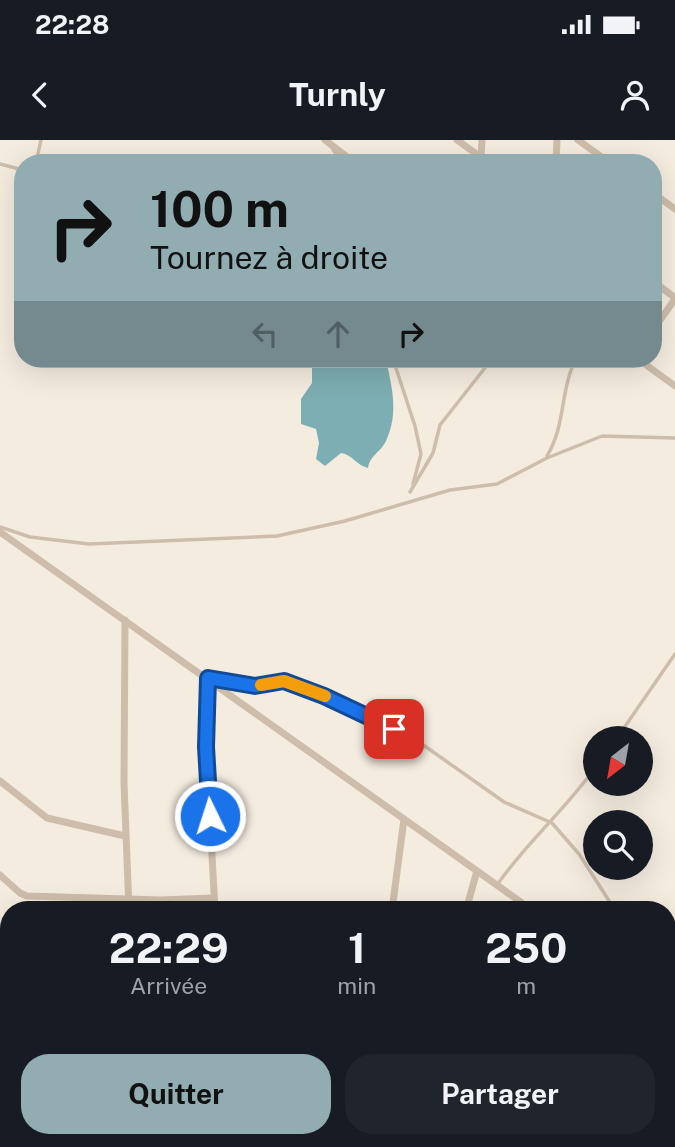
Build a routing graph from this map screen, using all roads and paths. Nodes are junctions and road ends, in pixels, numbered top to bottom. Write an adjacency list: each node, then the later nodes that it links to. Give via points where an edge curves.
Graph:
1 (326, 140): 4 (street)
2 (457, 140): 5 (street)
3 (578, 140): 6 (street)
4 (344, 154)
5 (474, 154)
6 (597, 154)
7 (675, 298): 8 (street)
8 (662, 317)
9 (396, 368): 16 (lane, via 421,454)
10 (485, 368): 16 (lane, via 440,425 433,453)
11 (571, 368): 15 (lane, via 558,433)
12 (650, 368): 13 (street)
13 (675, 386)
14 (675, 438): 15 (lane, via 602,436)
15 (547, 458): 17 (lane, via 497,484 450,490)
16 (410, 492): 17 (lane)
17 (407, 503): 18 (lane, via 277,536 89,544)
18 (0, 529): 19 (street)
19 (125, 620): 21 (street); 27 (street)
20 (675, 654): 22 (lane)
21 (209, 679): 25 (street); 26 (lane, via 255,686 284,681 324,696 412,737 504,802); 33 (street, via 206,747)
22 (625, 726)
23 (0, 780): 27 (street, via 47,818)
24 (583, 783): 26 (lane)
25 (404, 819): 28 (street); 34 (street)
26 (552, 823): 30 (lane, via 520,852); 37 (lane)
27 (125, 836): 31 (street)
28 (477, 871): 30 (street); 35 (street)
29 (0, 875): 31 (street, via 24,896)
30 (497, 885): 36 (street)
31 (128, 899): 32 (street)
32 (163, 901)
33 (215, 901)
34 (391, 901)
35 (469, 901)
36 (520, 901)
37 (609, 901)

